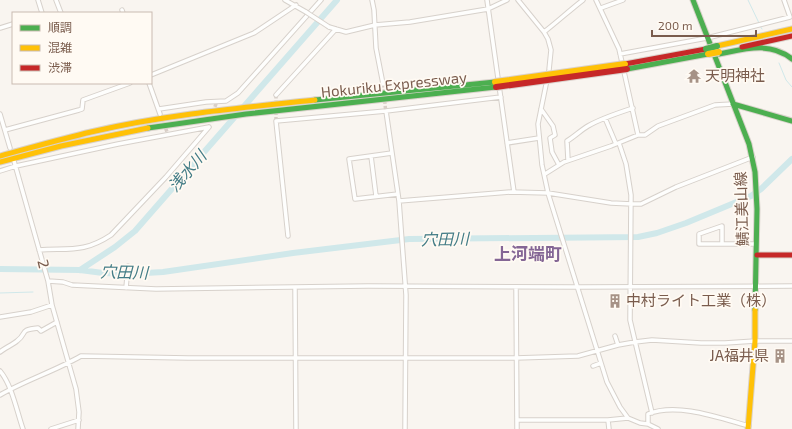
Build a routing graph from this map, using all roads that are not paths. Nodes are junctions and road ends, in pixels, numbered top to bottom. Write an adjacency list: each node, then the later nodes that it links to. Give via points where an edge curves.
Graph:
1 (38, 0): 17 (street)
2 (56, 0): 18 (street)
3 (285, 0): 14 (street)
4 (321, 0): 33 (street, via 238,93 226,101 206,102 160,111)
5 (372, 0): 20 (street)
6 (487, 0): 16 (street)
7 (507, 0): 16 (street)
8 (518, 0): 24 (street)
9 (583, 0): 24 (street)
10 (596, 0): 15 (street)
11 (623, 0): 15 (street)
12 (693, 0): 25 (main road, 鯖江美山線)
13 (784, 0): 25 (street, via 790,17)
14 (296, 6): 22 (street, bridge, via 328,28); 31 (street, via 254,33)
15 (600, 8): 28 (street)
16 (488, 9): 20 (street); 37 (street)
17 (42, 12)
18 (61, 12)
19 (12, 24): 21 (street)
20 (375, 25): 22 (street, via 346,32); 34 (street, via 376,48)
21 (0, 28)
22 (336, 29): 36 (street)
23 (792, 31): 26 (main road, Hokuriku Expressway); 26 (main road, Hokuriku Expressway, via 761,36)
24 (544, 32): 40 (street, via 551,55)
25 (708, 38): 28 (street); 38 (main road, 鯖江美山線)
26 (718, 51): 27 (main road, Hokuriku Expressway, bridge); 29 (main road, via 770,48 781,51)
27 (707, 53): 30 (main road, Hokuriku Expressway); 30 (main road, Hokuriku Expressway, via 659,64)
28 (620, 54): 39 (street)
29 (792, 59)
30 (626, 66): 35 (main road, Hokuriku Expressway, bridge)
31 (152, 75)
32 (127, 84): 45 (street, via 83,100 82,108 79,110)
33 (149, 84)
34 (383, 84)
35 (495, 84): 52 (main road, Hokuriku Expressway, via 256,106 168,118 92,132); 57 (main road, Hokuriku Expressway, via 218,117 94,138)
36 (276, 95)
37 (501, 97): 41 (street); 48 (street)
38 (733, 104): 44 (main road); 46 (street, via 715,105 658,126 645,135); 54 (main road, 鯖江美山線)
39 (633, 108): 43 (street); 46 (street)
40 (541, 109): 47 (street); 58 (street, via 553,126 555,135 550,138 552,152)
41 (386, 113): 51 (street); 68 (street, via 276,120)
42 (0, 114): 45 (street)
43 (605, 118): 49 (street); 55 (street, via 586,126 567,141)
44 (792, 121)
45 (5, 130): 50 (street)
46 (638, 135): 49 (street)
47 (539, 138): 48 (street); 61 (street)
48 (507, 143): 62 (street)
49 (618, 144): 55 (street); 67 (street, via 626,164)
50 (10, 148)
51 (392, 153): 53 (street); 64 (street)
52 (0, 156)
53 (371, 156): 65 (street); 65 (street, via 349,159 355,199)
54 (752, 157): 67 (street, via 676,187 649,201); 70 (main road, 鯖江美山線, via 756,181)
55 (568, 160): 58 (street)
56 (14, 161): 59 (street, 2)
57 (0, 162)
58 (559, 164): 61 (street)
59 (16, 166): 60 (street); 71 (street, 2); 71 (street, via 168,133 209,127 111,235 86,248)
60 (0, 172)
61 (545, 174): 63 (street)
62 (514, 192): 63 (street); 66 (street)
63 (548, 193): 67 (street); 82 (street)
64 (398, 194): 65 (street); 66 (street)
65 (376, 196)
66 (399, 202): 76 (street)
67 (632, 204): 83 (street)
68 (288, 236)
69 (722, 244): 69 (street, via 699,244 699,234 722,226); 70 (street)
70 (756, 244): 72 (main road, 鯖江美山線)
71 (39, 250): 75 (street, 2)
72 (756, 255): 73 (main road); 77 (main road, 鯖江美山線)
73 (792, 255)
74 (128, 266): 79 (street)
75 (47, 280): 79 (street, via 72,285); 84 (street, 2)
76 (405, 286): 80 (street); 81 (street); 95 (street)
77 (756, 286): 78 (street); 83 (street); 88 (main road, 鯖江美山線)
78 (792, 286)
79 (126, 287): 80 (street)
80 (295, 287): 94 (street)
81 (516, 287): 82 (street); 96 (street)
82 (578, 287): 83 (street); 92 (street)
83 (629, 287): 90 (street, via 629,314)
84 (52, 305): 85 (street, via 31,312); 86 (street, 2)
85 (0, 317)
86 (57, 322): 93 (street, via 41,331 38,328 27,329 18,340); 97 (street, 2)
87 (615, 336): 91 (street)
88 (755, 341): 89 (street); 90 (street); 109 (main road, 鯖江美山線)
89 (792, 341)
90 (635, 342): 91 (street); 103 (street)
91 (618, 345): 92 (street)
92 (597, 350): 96 (street, via 578,356); 98 (street)
93 (0, 352)
94 (296, 358): 95 (street); 97 (street, via 81,356); 113 (street)
95 (406, 358): 96 (street); 114 (street)
96 (516, 358): 106 (street)
97 (68, 363): 101 (street); 105 (street, 2, via 76,389)
98 (601, 363): 99 (street); 104 (street, via 607,382)
99 (593, 366)
100 (0, 371): 101 (street)
101 (9, 390): 102 (street); 110 (street)
102 (0, 395)
103 (652, 413): 108 (street, via 648,414); 109 (street, via 662,410 687,411)
104 (628, 418): 107 (street); 108 (street)
105 (79, 420): 111 (street); 112 (street, 2)
106 (517, 420): 107 (street); 115 (street)
107 (608, 420): 116 (street)
108 (648, 424): 117 (street)
109 (748, 428)
110 (23, 429)
111 (51, 429)
112 (78, 429)
113 (296, 429)
114 (405, 429)
115 (517, 429)
116 (609, 429)
117 (658, 429)

